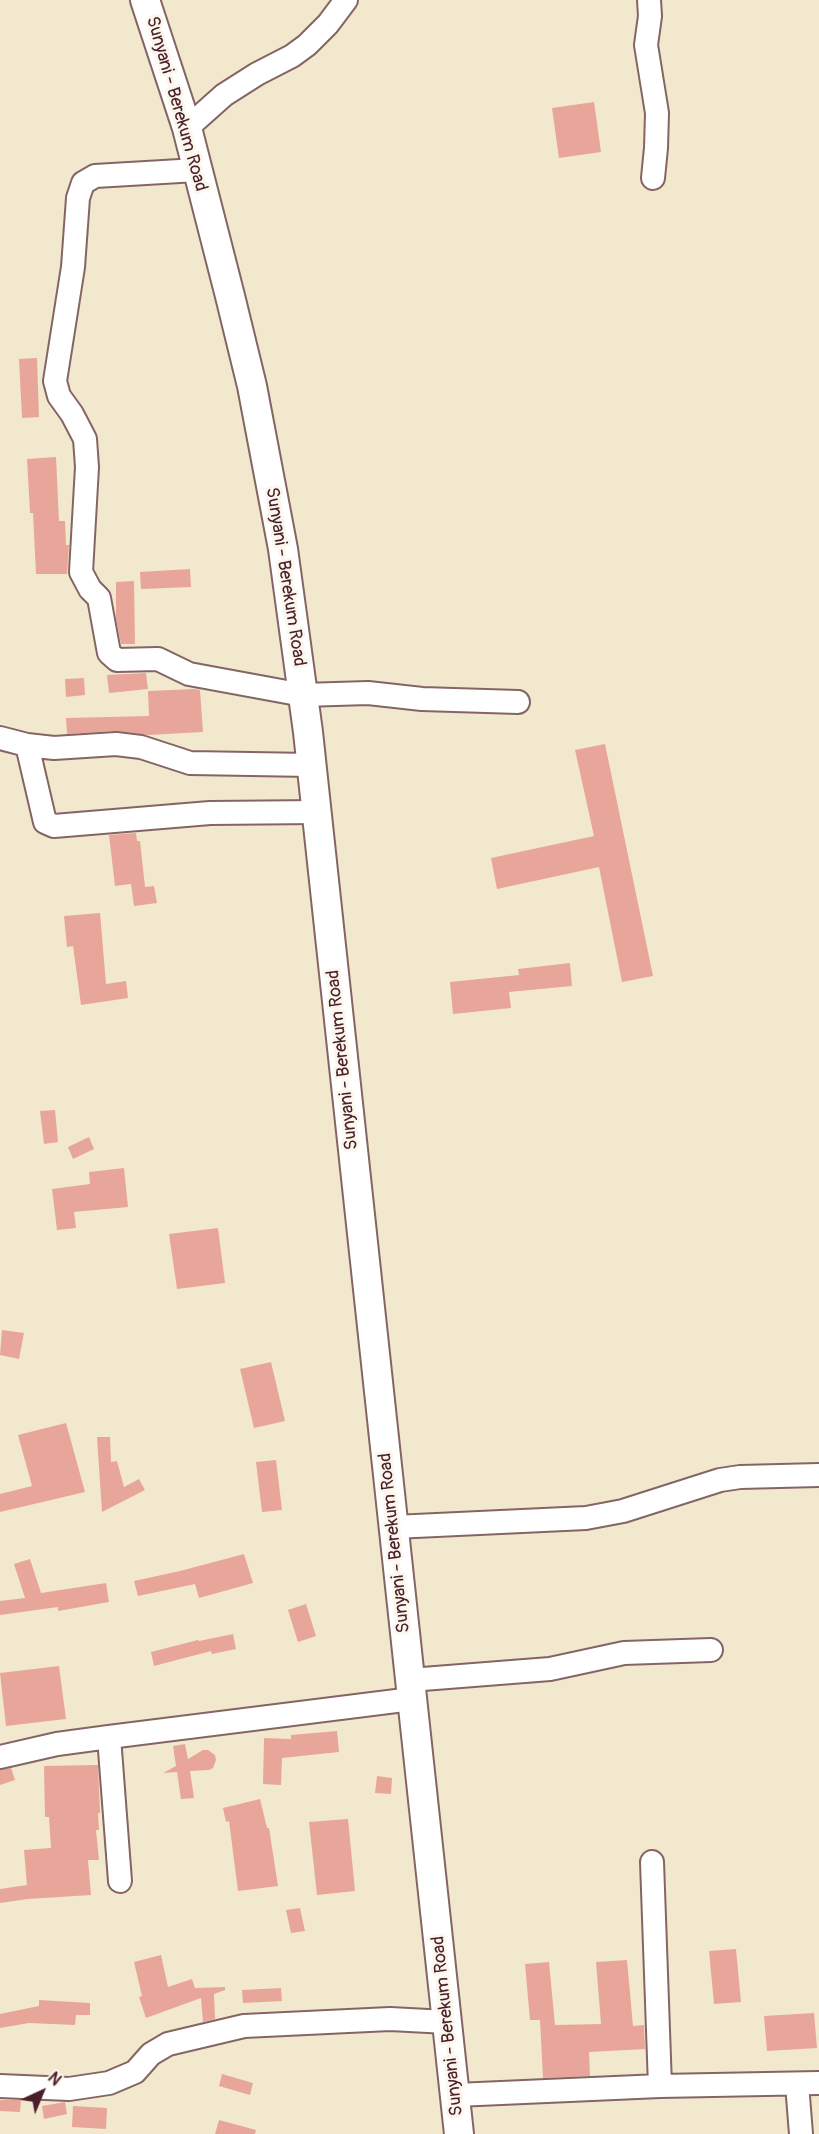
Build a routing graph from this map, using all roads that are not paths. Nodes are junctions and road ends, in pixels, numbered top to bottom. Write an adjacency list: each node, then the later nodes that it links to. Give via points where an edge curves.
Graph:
1 (146, 0): 4 (main road, Sunyani - Berekum Road)
2 (649, 0): 6 (street, via 646,45 657,113)
3 (341, 2): 4 (street, via 328,24 307,45 225,94)
4 (187, 128): 5 (main road, Sunyani - Berekum Road)
5 (197, 170): 7 (main road, Sunyani - Berekum Road, via 252,386 283,549); 7 (street, via 95,176 83,183 78,198 73,267 55,381 58,396 85,439 81,572 99,598 109,653 117,660 158,659 189,674)
6 (652, 178)
7 (303, 695): 8 (street, via 368,693); 11 (main road, Sunyani - Berekum Road)
8 (518, 702)
9 (0, 738): 10 (street)
10 (27, 746): 11 (street, via 116,744 141,747 190,763); 12 (street, via 45,822 54,826 210,813)
11 (311, 765): 12 (main road, Sunyani - Berekum Road)
12 (317, 813): 14 (main road, Sunyani - Berekum Road)
13 (819, 1475): 14 (street, via 720,1480 623,1511 586,1518)
14 (394, 1527): 16 (main road, Sunyani - Berekum Road)
15 (711, 1650): 16 (street, via 624,1653 550,1669)
16 (411, 1690): 17 (street); 21 (main road, Sunyani - Berekum Road)
17 (109, 1737): 18 (street); 20 (street)
18 (0, 1757)
19 (652, 1862): 24 (street)
20 (120, 1881)
21 (447, 2022): 23 (street, via 390,2019 244,2026 168,2044 151,2054 135,2072 110,2083 69,2089); 25 (main road, Sunyani - Berekum Road)
22 (808, 2083): 24 (street); 27 (street)
23 (0, 2086)
24 (660, 2086): 25 (street)
25 (456, 2096): 26 (main road, Sunyani - Berekum Road)
26 (459, 2134)
27 (801, 2134)

